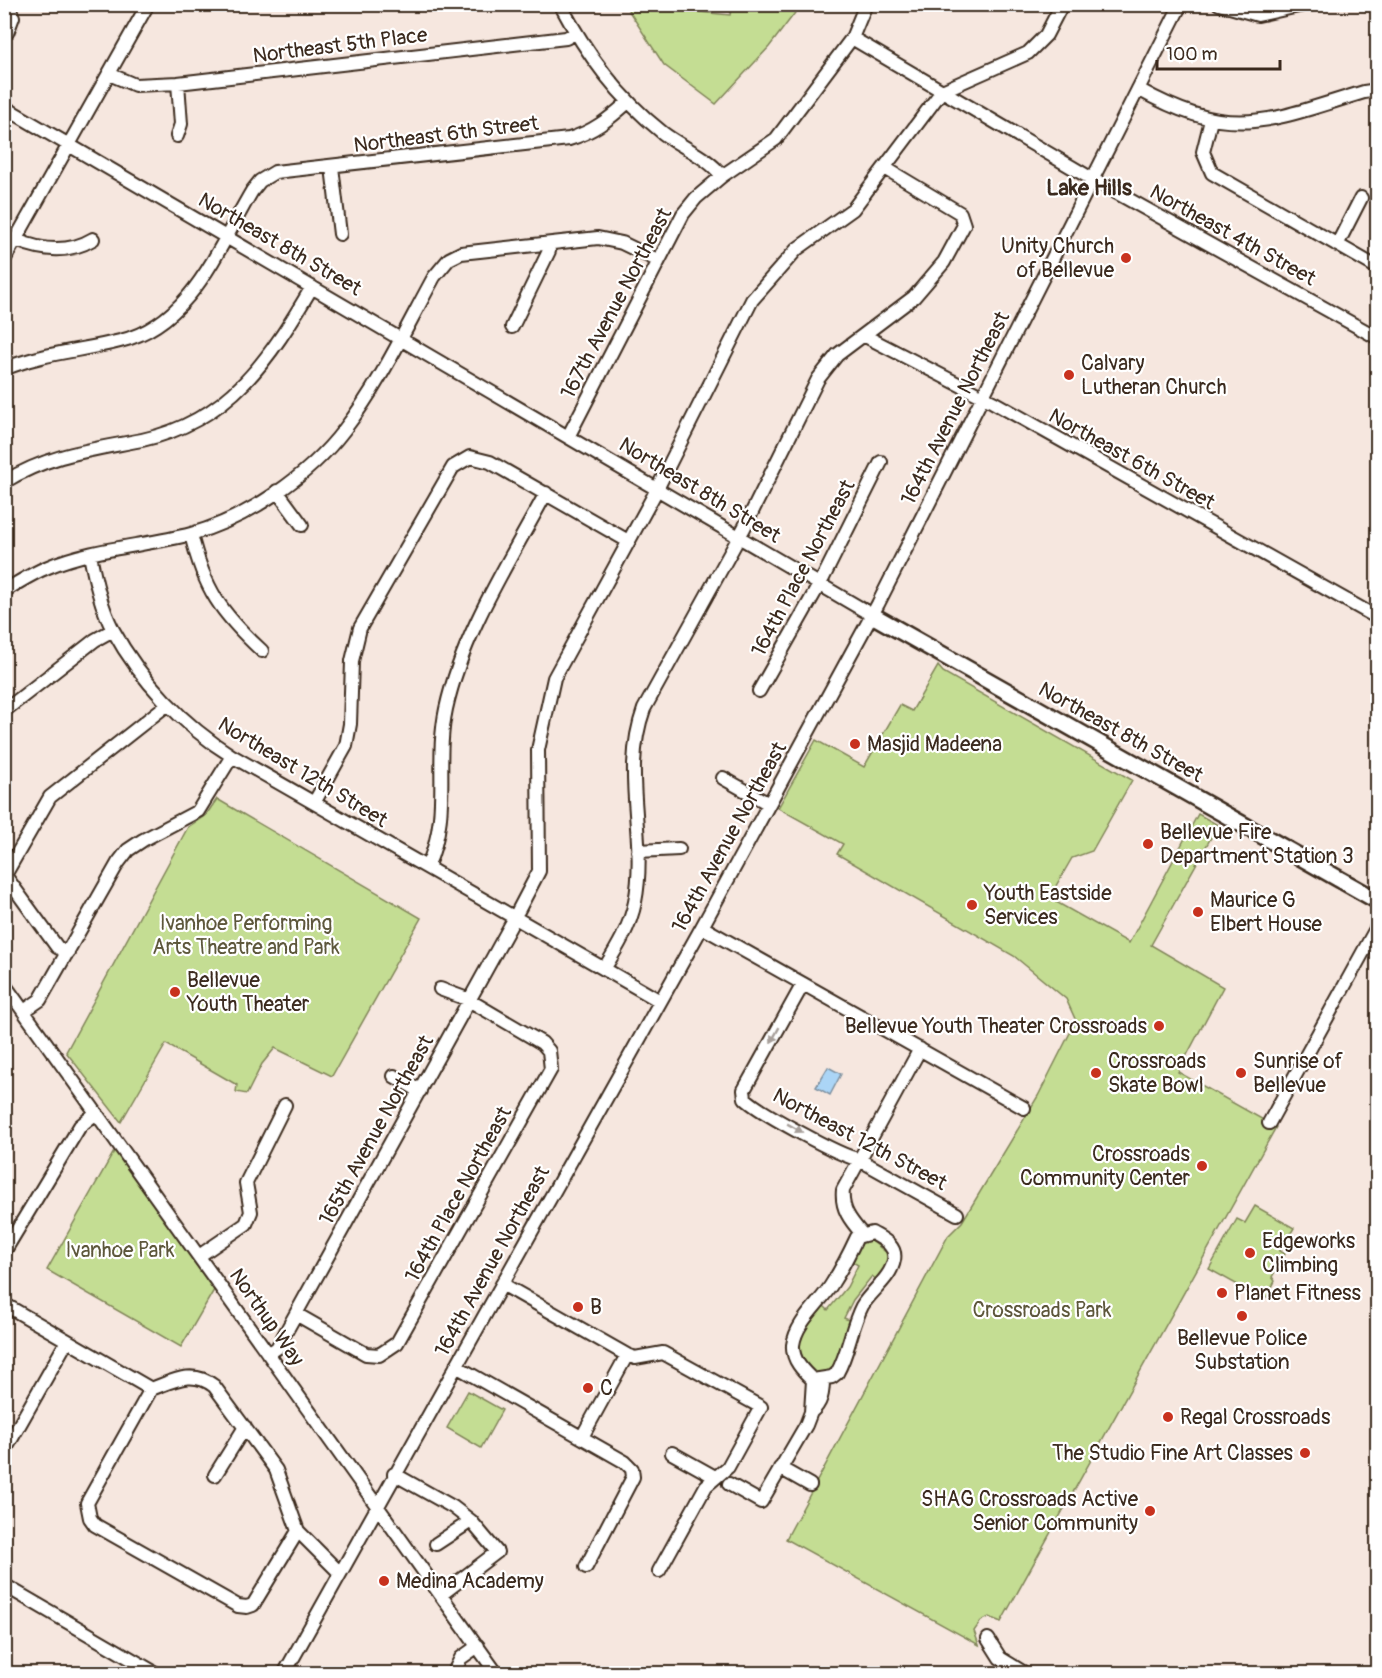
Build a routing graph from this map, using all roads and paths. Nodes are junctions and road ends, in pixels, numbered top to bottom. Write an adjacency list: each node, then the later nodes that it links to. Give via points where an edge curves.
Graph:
1 (9, 4): 9 (street, via 13,17)
2 (148, 4): 12 (street)
3 (560, 4): 10 (street)
4 (866, 4): 11 (street, 167th Avenue Northeast)
5 (1062, 4): 16 (street, via 1046,35 1029,52)
6 (1181, 4): 14 (street, 164th Avenue Northeast)
7 (1219, 4): 8 (street, via 1258,15)
8 (1308, 4)
9 (7, 33)
10 (575, 33): 13 (street, Northeast 5th Place, via 566,38); 17 (street)
11 (852, 38): 16 (street, Northeast 4th Street); 24 (street, 167th Avenue Northeast, via 776,139)
12 (109, 74): 13 (street, Northeast 5th Place, via 135,85); 21 (street)
13 (178, 83): 20 (street, via 182,124)
14 (1138, 89): 19 (street, via 1181,111); 25 (street, 164th Avenue Northeast)
15 (1377, 90): 19 (street, via 1270,120)
16 (942, 92): 23 (street, 165th Avenue Northeast); 25 (street, Northeast 4th Street)
17 (627, 103): 22 (street, Northeast 6th Street, via 587,134 569,139); 24 (street)
18 (4, 107): 21 (street, Northeast 8th Street)
19 (1211, 120): 32 (street, via 1203,152 1212,173)
20 (177, 136)
21 (69, 144): 28 (street, Northeast 8th Street); 30 (street)
22 (332, 167): 27 (street); 28 (street, Northeast 6th Street, via 275,172 260,181)
23 (885, 168): 38 (street, via 960,213 964,225 944,262 914,297); 46 (street, 165th Avenue Northeast, via 854,209 797,249 752,300)
24 (722, 176): 34 (street, 167th Avenue Northeast, via 683,214)
25 (1092, 179): 39 (street, Northeast 4th Street); 42 (street, 164th Avenue Northeast)
26 (1361, 198): 32 (street)
27 (340, 234)
28 (226, 236): 36 (street, Northeast 8th Street); 41 (street, via 192,294 161,324 137,336 29,358)
29 (93, 239): 30 (street, via 68,249 32,247)
30 (16, 240): 33 (street)
31 (548, 244): 34 (street, via 611,239); 37 (street, via 549,251); 40 (street, via 461,252 450,259 434,277)
32 (1337, 245): 35 (street)
33 (4, 260)
34 (657, 260): 43 (street, 167th Avenue Northeast)
35 (1377, 268)
36 (312, 287): 40 (street, Northeast 8th Street); 45 (street, via 266,362 234,394 210,411 145,439 44,461)
37 (512, 327)
38 (865, 336): 42 (street, Northeast 6th Street); 51 (street, via 837,355 818,379)
39 (1377, 338)
40 (400, 339): 43 (street, Northeast 8th Street); 47 (street, via 343,431)
41 (4, 369)
42 (983, 397): 56 (street, 164th Avenue Northeast); 57 (street, Northeast 6th Street)
43 (568, 437): 46 (street, Northeast 8th Street)
44 (881, 462): 54 (street, 164th Place Northeast)
45 (4, 482)
46 (657, 489): 51 (street, Northeast 8th Street); 52 (street, 165th Avenue Northeast)
47 (277, 491): 49 (street); 50 (street, via 239,514)
48 (546, 493): 52 (street); 65 (street, via 490,462 470,457 453,467 357,638 345,746); 69 (street, via 460,663 442,732 440,830)
49 (302, 525)
50 (191, 534): 53 (street); 59 (street, via 202,576 215,598)
51 (738, 537): 54 (street, Northeast 8th Street); 68 (street, via 636,729 632,764)
52 (628, 541): 72 (street, 165th Avenue Northeast, via 563,657 548,697 538,750 539,871)
53 (90, 555): 55 (street, via 51,566); 58 (street, Northeast 12th Street)
54 (819, 585): 56 (street, Northeast 8th Street); 60 (street, 164th Place Northeast)
55 (4, 591)
56 (872, 615): 66 (street, 164th Avenue Northeast); 71 (main road, Northeast 8th Street)
57 (1377, 618)
58 (113, 630): 61 (street, Northeast 12th Street); 62 (street)
59 (262, 651)
60 (759, 691)
61 (168, 704): 63 (street, Northeast 12th Street); 70 (street, via 50,797)
62 (4, 711)
63 (232, 756): 65 (street, Northeast 12th Street); 75 (street, via 198,811 128,850)
64 (723, 778): 66 (street)
65 (314, 802): 69 (street, Northeast 12th Street)
66 (769, 804): 74 (street, 164th Avenue Northeast)
67 (679, 849): 68 (street)
68 (638, 851): 76 (street, via 632,916)
69 (427, 867): 72 (street, Northeast 12th Street)
70 (5, 875): 75 (street, via 57,947)
71 (1377, 901)
72 (515, 917): 76 (street, Northeast 12th Street); 80 (street, 165th Avenue Northeast)
73 (1377, 925): 89 (street)
74 (702, 927): 78 (street); 81 (street, 164th Avenue Northeast)
75 (68, 952): 82 (street, via 40,1000)
76 (604, 969): 81 (street, Northeast 12th Street)
77 (4, 984): 82 (street, Northup Way)
78 (803, 984): 83 (street); 90 (street, Northeast 12th Street, one-way to 90, via 744,1090 745,1098 849,1158)
79 (440, 989): 80 (street)
80 (467, 999): 85 (street, 165th Avenue Northeast); 97 (street, 164th Place Northeast, via 536,1038 549,1051 551,1069 397,1343 379,1355 366,1354)
81 (660, 1001): 95 (street, 164th Avenue Northeast)
82 (24, 1011): 88 (street, Northup Way)
83 (920, 1049): 87 (street); 90 (street)
84 (394, 1076): 85 (street)
85 (420, 1091): 97 (street, 165th Avenue Northeast)
86 (285, 1105): 94 (street, via 246,1183 251,1212 246,1224)
87 (1024, 1107)
88 (96, 1113): 93 (street, via 80,1126); 94 (street, Northup Way)
89 (1269, 1123)
90 (858, 1159): 91 (street, Northeast 12th Street); 92 (street, via 842,1201)
91 (957, 1214)
92 (862, 1234): 102 (street, via 795,1338 796,1362); 102 (street, via 872,1233 887,1242 894,1250 894,1260 884,1280 863,1305 837,1373)
93 (4, 1252)
94 (199, 1256): 99 (street, Northup Way)
95 (502, 1284): 100 (street); 101 (street, 164th Avenue Northeast)
96 (4, 1304): 98 (street)
97 (296, 1314): 99 (street, 165th Avenue Northeast, via 277,1348)
98 (67, 1341): 103 (street); 106 (street)
99 (268, 1354): 114 (street, Northup Way)
100 (627, 1355): 105 (street); 111 (street, via 635,1358 663,1353 761,1407 729,1467)
101 (456, 1366): 105 (street); 109 (street, 164th Avenue Northeast)
102 (818, 1379): 108 (street, via 806,1425)
103 (151, 1389): 104 (street, via 181,1378 206,1379); 116 (street, via 87,1503 90,1518 102,1531 238,1606 247,1607 253,1605)
104 (245, 1427): 110 (street); 116 (street, via 276,1470)
105 (582, 1437): 118 (street, via 625,1462 633,1477)
106 (4, 1452)
107 (672, 1453): 111 (street)
108 (780, 1468): 112 (street, via 760,1502); 113 (street)
109 (394, 1474): 114 (street, 164th Avenue Northeast); 115 (street)
110 (215, 1475)
111 (715, 1476): 119 (street)
112 (729, 1484)
113 (810, 1485)
114 (378, 1505): 120 (street, 164th Avenue Northeast); 122 (street, Northup Way)
115 (471, 1521): 117 (street); 122 (street, via 497,1552)
116 (298, 1531): 120 (street)
117 (436, 1544)
118 (586, 1567)
119 (659, 1571)
120 (340, 1573): 126 (street, 164th Avenue Northeast)
121 (4, 1585): 125 (street)
122 (442, 1594): 124 (street, Northup Way)
123 (988, 1639): 129 (street, via 1000,1658)
124 (478, 1646): 127 (street, via 461,1658); 128 (street, Northup Way)
125 (158, 1674)
126 (284, 1674)
127 (453, 1674)
128 (497, 1674)
129 (1026, 1674)

